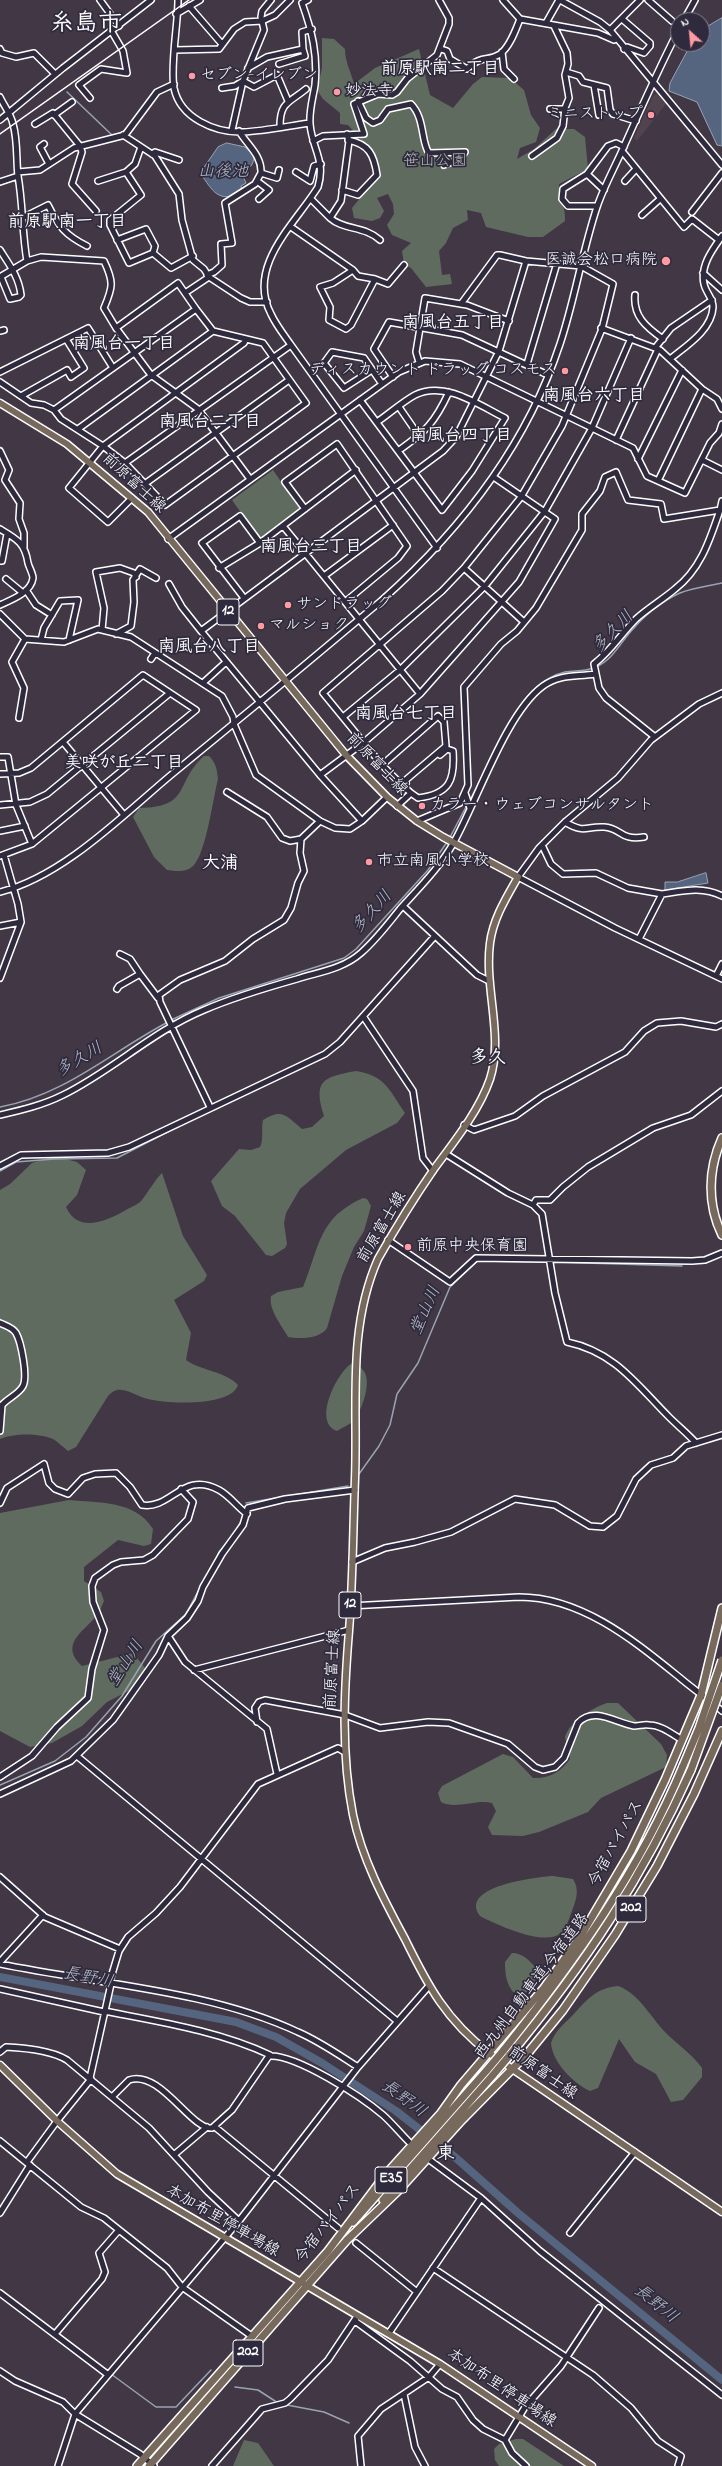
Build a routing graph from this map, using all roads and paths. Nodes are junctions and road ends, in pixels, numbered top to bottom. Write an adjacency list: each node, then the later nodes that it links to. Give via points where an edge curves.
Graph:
1 (100, 0): 22 (street)
2 (151, 0): 22 (street)
3 (178, 0): 16 (street)
4 (200, 0): 14 (street)
5 (271, 0): 20 (street, via 262,11)
6 (290, 0): 20 (street, via 275,15)
7 (308, 0): 24 (street, via 302,3)
8 (440, 0): 32 (street, via 450,18)
9 (503, 0): 17 (street)
10 (559, 0): 21 (street); 25 (street)
11 (640, 0): 18 (street)
12 (648, 0): 19 (street)
13 (694, 0): 15 (street)
14 (189, 6): 16 (street); 28 (street)
15 (688, 12)
16 (176, 14): 34 (street)
17 (520, 19): 21 (street); 35 (street)
18 (622, 19): 25 (street); 33 (street, via 650,43 644,53 627,47)
19 (670, 19)
20 (262, 21): 28 (street, via 245,22 234,29); 37 (street, via 264,30)
21 (546, 23): 23 (street)
22 (119, 26): 26 (street)
23 (554, 26): 27 (street, via 598,33); 38 (street, via 567,53)
24 (312, 29): 31 (street, via 302,32); 59 (street, via 316,65)
25 (610, 30): 27 (street)
26 (112, 32): 39 (street); 47 (street, via 123,51 127,73 101,68 79,85)
27 (617, 39): 33 (street)
28 (222, 43): 34 (street, via 218,49)
29 (670, 47): 42 (street)
30 (0, 49): 39 (street, via 9,56 34,53)
31 (303, 49): 36 (street, via 305,56); 37 (street, via 267,57)
32 (441, 49): 35 (street, via 447,51 450,59 467,70 481,58 493,57); 50 (street, via 430,62 407,79 397,92 392,95 378,94)
33 (624, 49): 42 (street)
34 (175, 50): 43 (street)
35 (502, 52): 40 (street, via 504,69)
36 (279, 64)
37 (248, 68): 41 (street)
38 (566, 72): 44 (street); 53 (street, via 569,98)
39 (55, 74): 54 (street)
40 (514, 79)
41 (243, 81): 45 (street, via 235,86); 49 (street, via 254,87 277,75); 62 (street)
42 (653, 82): 58 (street); 77 (street)
43 (174, 84): 62 (street, via 179,105 189,116 209,126); 64 (street, via 157,92)
44 (594, 85): 56 (street); 58 (street, via 607,88 610,110 613,114)
45 (222, 88)
46 (306, 89): 49 (street)
47 (90, 98)
48 (0, 99): 54 (street)
49 (288, 101): 61 (street, via 280,112)
50 (358, 101): 65 (street, via 354,104 364,134); 76 (street, via 366,118 373,123 380,120 388,109 411,104 423,129 425,146 429,153 465,152 460,159)
51 (72, 102): 55 (street)
52 (550, 109): 53 (street)
53 (565, 109): 72 (street, via 563,126 557,138)
54 (9, 112): 57 (street); 84 (street, via 16,138)
55 (54, 115): 60 (street, via 53,113); 68 (street)
56 (599, 115)
57 (0, 120)
58 (636, 121): 70 (street)
59 (310, 123): 61 (street); 66 (street)
60 (35, 124)
61 (280, 126): 63 (street)
62 (232, 130): 63 (street)
63 (239, 131): 82 (street, via 255,152)
64 (123, 136): 68 (street); 69 (street)
65 (348, 137): 66 (street, via 323,136); 90 (street); 90 (street, via 361,142 370,153 375,161 377,174 358,195)
66 (313, 141): 75 (street)
67 (44, 144): 74 (street, via 40,147)
68 (80, 146): 74 (street); 96 (street, via 82,152 72,184)
69 (141, 147): 71 (street); 80 (street, via 135,164)
70 (623, 149): 78 (street); 85 (street, via 616,143 609,146); 91 (street)
71 (152, 154): 73 (street, via 155,152); 108 (street, via 179,194 182,220)
72 (532, 156)
73 (179, 160)
74 (48, 162): 84 (street, via 34,171)
75 (321, 164): 81 (street, via 314,166 310,180); 93 (street, via 318,187)
76 (444, 165)
77 (722, 165)
78 (636, 169): 88 (street); 94 (street)
79 (280, 170): 82 (street, via 277,178)
80 (126, 172): 86 (street); 103 (street, via 141,195 110,220)
81 (296, 172)
82 (261, 173): 87 (street)
83 (722, 173): 97 (street)
84 (18, 174): 89 (street); 99 (street, via 22,188)
85 (586, 174): 91 (street); 95 (street, via 564,187 562,199 568,206)
86 (98, 181)
87 (257, 181): 92 (street, via 270,190); 117 (street, via 225,203 232,243 221,244 222,265)
88 (625, 181)
89 (0, 182)
90 (342, 190): 100 (street, via 341,201)
91 (604, 190): 95 (street)
92 (259, 199)
93 (311, 199): 100 (street); 101 (street)
94 (660, 199): 98 (street); 102 (street, via 684,227 692,219)
95 (597, 206): 113 (street)
96 (96, 211)
97 (692, 212)
98 (642, 215)
99 (22, 218): 105 (street, via 48,205 57,223 69,237); 109 (street)
100 (330, 218): 104 (street, via 335,223 350,225)
101 (291, 227): 115 (street); 124 (street, via 275,248 267,265)
102 (721, 238): 116 (street, via 706,260)
103 (117, 240): 107 (street, via 129,264); 107 (street, via 146,229 155,246)
104 (380, 240)
105 (87, 246)
106 (0, 250): 114 (street)
107 (153, 253): 108 (street, via 171,268)
108 (192, 256): 117 (street)
109 (27, 261): 114 (street); 129 (street, via 41,257 104,261 113,279 112,291 104,308)
110 (526, 261): 111 (street); 125 (street, via 497,255); 127 (street)
111 (557, 263): 113 (street); 143 (street)
112 (404, 265): 119 (street, via 388,284)
113 (581, 266): 130 (street, via 613,284); 149 (street, via 560,344)
114 (13, 270): 118 (street); 118 (street, via 20,288 19,298 10,299)
115 (353, 270): 119 (street, via 358,276); 119 (street, via 333,283 320,287 330,307 329,320 346,329 351,325)
116 (704, 273): 120 (street); 123 (street, via 704,285)
117 (208, 276): 121 (street); 124 (street, via 241,298 250,302)
118 (0, 277)
119 (375, 279)
120 (722, 290)
121 (185, 293): 126 (street); 129 (street, via 178,283)
122 (635, 295): 135 (street, via 635,305 642,322)
123 (712, 300): 135 (street, via 671,328); 141 (street, via 713,309 708,323 693,340)
124 (266, 302): 136 (street)
125 (462, 304): 127 (street, via 482,309); 128 (street, via 425,298)
126 (196, 308): 131 (street); 139 (street)
127 (509, 321): 138 (street)
128 (420, 327): 138 (street, via 462,336); 142 (street, via 416,352); 150 (street, via 389,322 374,349)
129 (116, 328): 139 (street)
130 (602, 329): 133 (street); 168 (street)
131 (213, 331): 134 (street); 148 (street)
132 (66, 338): 144 (street, via 88,328); 147 (street); 158 (street, via 84,368 71,376 67,370)
133 (631, 338): 137 (street); 171 (street)
134 (246, 339): 140 (street, via 263,344); 156 (street)
135 (663, 339): 137 (street)
136 (291, 345): 140 (street); 167 (street)
137 (656, 349): 141 (street); 175 (street)
138 (499, 351): 143 (street); 151 (street)
139 (135, 352): 144 (street); 148 (street)
140 (272, 358): 152 (street); 164 (street)
141 (670, 359): 146 (street)
142 (419, 362): 150 (street); 151 (street, via 460,364)
143 (526, 364): 149 (street)
144 (113, 368): 166 (street)
145 (372, 370): 145 (street, via 344,388 324,363 332,352 364,358); 154 (street)
146 (682, 370): 155 (street); 180 (street)
147 (0, 372)
148 (151, 375): 156 (street); 172 (street)
149 (548, 375): 160 (street)
150 (393, 377): 154 (street)
151 (486, 378): 160 (street); 162 (street)
152 (289, 380): 173 (street); 179 (street, via 306,402)
153 (0, 382): 158 (street)
154 (382, 384): 159 (street)
155 (702, 389): 165 (street, via 717,399); 191 (street)
156 (176, 392): 164 (street); 176 (street)
157 (449, 392): 162 (street); 163 (street, via 434,390 415,395); 174 (street, via 438,416)
158 (21, 396): 166 (street, via 31,403)
159 (360, 400): 167 (street); 169 (street)
160 (537, 401): 168 (street); 189 (street, via 525,428)
161 (0, 403): 182 (main road, 前原富士線 / 12, via 67,444)
162 (473, 403): 186 (street, via 456,438 443,451); 186 (street, via 505,418 472,471 442,510)
163 (399, 407): 169 (street); 174 (street)
164 (198, 409): 173 (street); 183 (street)
165 (722, 409)
166 (54, 410): 172 (street, via 61,419)
167 (340, 413): 190 (street); 193 (street)
168 (566, 415): 171 (street); 194 (street)
169 (377, 422): 178 (street)
170 (722, 424): 181 (street)
171 (592, 428): 175 (street); 200 (street)
172 (78, 429): 176 (street)
173 (216, 433): 179 (street); 192 (street)
174 (419, 436): 178 (street)
175 (616, 440): 180 (street, via 633,448)
176 (103, 446): 182 (street); 183 (street)
177 (0, 450): 188 (street, via 9,470)
178 (398, 451): 186 (street)
179 (232, 455): 190 (street); 192 (street, via 165,504)
180 (638, 459): 191 (street, via 647,476)
181 (702, 460): 185 (street); 191 (street, via 685,493)
182 (90, 463): 195 (main road, 前原富士線 / 12); 195 (street, via 69,488 108,522)
183 (125, 463): 192 (street)
184 (356, 470): 196 (street); 198 (street); 198 (street, via 337,444 285,482)
185 (722, 470)
186 (413, 472): 193 (street)
187 (0, 476): 188 (street)
188 (6, 478): 207 (street, via 20,503 19,519 24,533)
189 (495, 478): 194 (street); 208 (street)
190 (250, 479): 205 (street)
191 (658, 481)
192 (146, 483)
193 (394, 488): 196 (street); 208 (street)
194 (521, 497): 200 (street); 212 (street)
195 (132, 498): 205 (main road, 前原富士線 / 12, via 148,512)
196 (376, 500): 201 (street); 209 (street)
197 (722, 501): 199 (street)
198 (305, 509): 202 (street)
199 (720, 510): 228 (street, via 664,519 661,504 628,500 616,472 605,477 600,491 582,514 582,530 536,608); 241 (street, via 705,552 688,577 636,619 610,652 594,664)
200 (544, 511): 218 (street); 222 (street, via 555,518 519,582)
201 (393, 525): 213 (street); 221 (street, via 407,546 394,562)
202 (283, 526): 206 (street); 209 (street)
203 (0, 529): 204 (street)
204 (7, 534): 207 (street); 210 (street)
205 (168, 539): 224 (main road, 前原富士線 / 12)
206 (260, 543): 211 (street); 211 (street, via 240,516 202,543)
207 (24, 547): 219 (street, via 33,578)
208 (437, 548): 227 (street)
209 (304, 553): 213 (street); 220 (street)
210 (0, 561)
211 (219, 568): 220 (street)
212 (464, 568): 218 (street); 235 (street)
213 (324, 576): 221 (street)
214 (136, 577): 215 (street, via 140,569); 229 (street, via 134,573 120,568 96,572 104,608); 231 (street, via 133,580 131,626)
215 (156, 578)
216 (6, 579): 219 (street)
217 (169, 584): 230 (street, via 182,607)
218 (485, 586): 222 (street); 240 (street)
219 (25, 592): 223 (street); 226 (street, via 36,606)
220 (244, 598): 224 (street)
221 (345, 602): 227 (street)
222 (502, 602): 228 (street); 247 (street)
223 (0, 605)
224 (227, 611): 230 (street); 243 (main road, 前原富士線 / 12)
225 (0, 614): 232 (street)
226 (52, 615): 233 (street, via 44,628); 234 (street, via 60,601 78,600)
227 (359, 620): 235 (street); 243 (street)
228 (524, 622): 265 (street, via 464,687 468,785)
229 (102, 630): 231 (street); 234 (street, via 91,631)
230 (201, 631): 238 (street)
231 (116, 634): 236 (street, via 131,638)
232 (25, 639): 233 (street); 250 (street, via 12,662 24,688)
233 (41, 640): 234 (street)
234 (69, 640)
235 (380, 646): 240 (street); 249 (street, via 322,693)
236 (155, 653): 237 (street); 244 (street)
237 (151, 659)
238 (226, 662): 244 (street); 248 (street)
239 (145, 670): 242 (street)
240 (400, 670): 247 (street); 249 (street)
241 (595, 672): 252 (street, via 598,688 606,698); 270 (street, via 559,678 543,686 531,698 512,726)
242 (142, 676): 245 (street); 253 (street)
243 (285, 681): 248 (street); 255 (main road, 前原富士線 / 12)
244 (204, 682): 251 (street, via 222,696)
245 (170, 693): 257 (street); 262 (street, via 196,710)
246 (722, 693): 252 (street, via 699,704)
247 (420, 694): 254 (street)
248 (259, 702): 251 (street); 261 (street)
249 (343, 717): 254 (street)
250 (19, 718)
251 (234, 724): 271 (street); 272 (street, via 256,775)
252 (655, 737): 275 (street, via 618,778)
253 (63, 742): 257 (street); 260 (street, via 31,768)
254 (363, 743): 255 (street); 258 (street)
255 (346, 755): 261 (street); 266 (main road, 前原富士線 / 12)
256 (0, 757): 260 (street, via 8,757)
257 (83, 764): 262 (street); 268 (street, via 47,794)
258 (382, 766): 258 (street, via 438,716 444,722 446,746 402,784)
259 (0, 774): 260 (street)
260 (10, 775): 268 (street)
261 (320, 775): 273 (street)
262 (101, 788): 271 (street); 281 (street)
263 (227, 792): 279 (street, via 267,817 282,838 290,841)
264 (411, 793): 264 (street, via 418,798 425,797 447,786 453,777 453,751 448,749 402,786); 269 (street)
265 (465, 793): 270 (street); 274 (street, via 460,803)
266 (387, 797): 269 (main road, 前原富士線 / 12); 273 (street)
267 (0, 805): 268 (street)
268 (16, 805): 276 (street)
269 (397, 806): 274 (main road, 前原富士線 / 12)
270 (469, 806): 280 (street)
271 (124, 814): 285 (street, via 53,871 33,882)
272 (320, 821): 273 (street, via 342,830 350,829); 279 (street)
273 (362, 821)
274 (417, 821): 280 (main road, 前原富士線 / 12)
275 (565, 822): 278 (street, via 574,828 586,830 604,827 625,837); 282 (street)
276 (25, 826): 277 (street); 281 (street)
277 (0, 831)
278 (644, 837)
279 (301, 839): 302 (street, via 300,853 304,871 284,920 253,939 225,961 180,980 161,992)
280 (454, 843): 284 (main road, 前原富士線 / 12); 289 (street, via 426,881)
281 (32, 844): 283 (street)
282 (542, 845): 284 (street); 287 (street, via 551,864 563,874 596,872 628,888)
283 (2, 855): 285 (street)
284 (518, 877): 293 (street); 300 (main road, 前原富士線 / 12, via 495,921 490,942)
285 (14, 888): 286 (street); 290 (street)
286 (0, 892)
287 (662, 894): 288 (street, via 700,890); 293 (street)
288 (722, 896)
289 (403, 906): 292 (street); 304 (street, via 353,959 324,972 228,1000)
290 (21, 922): 291 (street); 298 (street)
291 (0, 926)
292 (434, 937): 300 (street, via 477,975); 303 (street)
293 (639, 939): 297 (street)
294 (120, 954): 296 (street, via 130,959)
295 (722, 964): 297 (street)
296 (140, 974): 301 (street); 302 (street)
297 (716, 976): 299 (street)
298 (0, 978)
299 (722, 978)
300 (489, 981): 309 (main road, 前原富士線 / 12, via 495,1034 494,1062 482,1096)
301 (117, 989)
302 (158, 998): 304 (street)
303 (363, 1016): 307 (street, via 340,1042 325,1054); 313 (street, via 413,1091 423,1158)
304 (172, 1024): 307 (street); 308 (street, via 66,1094 37,1106)
305 (722, 1024): 309 (street, via 716,1027 681,1021 657,1023 644,1032 625,1052 543,1096 515,1116 474,1130)
306 (722, 1091): 314 (street, via 691,1115 653,1128 588,1167 563,1186 550,1200 536,1200)
307 (210, 1107): 312 (street, via 129,1147 108,1153 21,1155)
308 (0, 1115)
309 (464, 1125): 311 (main road, 前原富士線 / 12)
310 (722, 1138): 315 (highway, via 713,1166 711,1191 713,1212)
311 (446, 1154): 313 (main road, 前原富士線 / 12); 314 (street, via 508,1193)
312 (0, 1166)
313 (433, 1171): 316 (main road, 前原富士線 / 12)
314 (533, 1205): 318 (street, via 542,1214)
315 (722, 1235)
316 (388, 1240): 318 (street, via 450,1282 476,1258); 324 (main road, 前原富士線 / 12, via 369,1279 359,1318 355,1385)
317 (722, 1253): 318 (street, via 705,1260 692,1261)
318 (550, 1261): 322 (street, via 567,1342 608,1358 629,1374)
319 (0, 1323): 320 (street, via 11,1327 15,1332 22,1353 25,1379 21,1389 2,1406)
320 (0, 1431)
321 (722, 1435): 322 (street)
322 (696, 1443): 327 (street, via 686,1446 672,1458 655,1462 642,1472 617,1516 603,1527 590,1526 555,1505 515,1499 451,1532 385,1548)
323 (181, 1489): 325 (street, via 156,1504 142,1505 122,1477 116,1473 96,1474 78,1481 74,1490 68,1494 55,1489 49,1483 44,1464 7,1488); 326 (street, via 195,1484 220,1490); 344 (street, via 193,1502 188,1519 153,1555 144,1560 113,1565 95,1578 92,1586 93,1602 104,1630 92,1669 88,1698 57,1727 32,1756)
324 (355, 1490): 326 (street, via 285,1498 248,1508); 327 (main road, 前原富士線 / 12)
325 (0, 1503)
326 (247, 1514): 331 (street, via 187,1618)
327 (352, 1562): 328 (main road, 前原富士線 / 12)
328 (350, 1606): 330 (main road, 前原富士線 / 12); 335 (street, via 519,1597 549,1600 576,1608 617,1631)
329 (722, 1608): 335 (highway, 今宿バイパス / 202)
330 (349, 1630): 333 (street); 337 (main road, 前原富士線 / 12)
331 (168, 1636): 333 (street, via 185,1662); 342 (street, via 159,1655 124,1708)
332 (722, 1660): 368 (highway, 西九州自動車道;今宿道路, bridge, via 684,1766 647,1843 601,1922 552,1990)
333 (194, 1670): 338 (street)
334 (722, 1685): 368 (highway, 西九州自動車道;今宿道路, bridge, via 691,1770 654,1847 607,1926 560,1994 509,2056)
335 (701, 1695): 336 (street); 340 (highway, 今宿バイパス / 202)
336 (722, 1711)
337 (345, 1715): 338 (street, via 265,1700 259,1702 255,1708); 340 (street, via 380,1728 428,1722 449,1723 502,1740 535,1767 543,1770 552,1769 559,1764 578,1723 592,1716 606,1716 635,1726 649,1724 665,1729); 341 (main road, 前原富士線 / 12)
338 (257, 1722): 343 (street, via 267,1730)
339 (722, 1731): 361 (highway, 今宿バイパス / 202, via 694,1794 635,1904 563,2010)
340 (682, 1740): 357 (highway, 今宿バイパス / 202, via 648,1818 582,1934 544,1988)
341 (344, 1751): 343 (street, via 338,1748); 352 (main road, 前原富士線 / 12, via 353,1817 368,1864)
342 (77, 1756): 345 (street, via 46,1774); 346 (street)
343 (278, 1774): 346 (street, via 262,1781 254,1788)
344 (0, 1777)
345 (0, 1794)
346 (202, 1861): 349 (street, via 169,1900 128,1937); 355 (street)
347 (0, 1877): 348 (street)
348 (42, 1915): 349 (street); 350 (street)
349 (120, 1949): 351 (street)
350 (0, 1963): 351 (street)
351 (110, 1984): 354 (street); 360 (street, via 192,1999 261,2018 298,2032)
352 (428, 1987): 355 (street); 357 (main road, 前原富士線 / 12, via 463,2030)
353 (0, 1989): 354 (street)
354 (104, 2010): 358 (street, via 195,2030 256,2048); 362 (street)
355 (397, 2021): 360 (street)
356 (0, 2052): 362 (street, via 10,2047 56,2055)
357 (489, 2053): 361 (main road, 前原富士線 / 12); 368 (highway, 今宿バイパス / 202)
358 (269, 2056): 363 (street, via 284,2057 315,2071); 367 (street, via 232,2110)
359 (0, 2065): 365 (main road, 本加布里停車場線)
360 (358, 2067): 363 (street)
361 (513, 2069): 368 (highway, 今宿バイパス / 202); 372 (main road, 前原富士線 / 12)
362 (90, 2079): 364 (street); 365 (street)
363 (342, 2088): 370 (street, via 382,2114); 375 (street)
364 (112, 2097): 366 (street, via 128,2080 143,2080 174,2098 194,2119); 373 (street)
365 (57, 2121): 374 (street); 384 (main road, 本加布里停車場線, via 117,2174)
366 (206, 2127): 367 (street); 373 (street)
367 (215, 2127): 375 (street)
368 (440, 2129): 371 (highway, 今宿バイパス / 202); 371 (highway, 今宿バイパス / 202)
369 (0, 2141): 374 (street)
370 (409, 2142)
371 (425, 2150): 376 (street); 379 (highway, E35); 385 (highway, 今宿バイパス / 202, via 399,2190); 387 (highway, 今宿バイパス / 202, via 386,2174)
372 (635, 2152): 377 (main road, 前原富士線 / 12); 383 (street)
373 (175, 2154): 380 (street, via 208,2192)
374 (29, 2164): 378 (street); 382 (street, via 81,2207 104,2218)
375 (273, 2175): 380 (street); 381 (street)
376 (481, 2198): 388 (street); 405 (street, via 540,2251)
377 (722, 2212)
378 (0, 2213)
379 (363, 2217): 385 (highway); 387 (highway)
380 (239, 2221): 384 (street)
381 (338, 2228)
382 (119, 2230): 391 (street, via 167,2268); 397 (street, via 99,2253 105,2272 102,2279)
383 (570, 2233)
384 (224, 2238): 389 (main road, 本加布里停車場線); 391 (street)
385 (347, 2240): 390 (highway, 今宿バイパス / 202)
386 (356, 2244): 392 (street)
387 (328, 2250): 389 (highway, 今宿バイパス / 202)
388 (433, 2268): 392 (street); 399 (street)
389 (300, 2282): 390 (main road, 本加布里停車場線); 398 (highway, 今宿バイパス / 202)
390 (307, 2286): 395 (main road, 本加布里停車場線); 410 (highway, 今宿バイパス / 202)
391 (182, 2287): 398 (street); 402 (street)
392 (417, 2292): 396 (street)
393 (0, 2293): 397 (street)
394 (599, 2308): 399 (street)
395 (357, 2318): 396 (main road, 本加布里停車場線); 403 (street); 413 (street, via 328,2360 290,2399 285,2403 262,2409)
396 (389, 2333): 400 (main road, 本加布里停車場線)
397 (55, 2334): 402 (street)
398 (253, 2337): 409 (highway, 今宿バイパス / 202)
399 (568, 2356): 407 (street); 418 (street, via 593,2374 631,2408 662,2445 681,2456)
400 (440, 2364): 403 (street); 407 (main road, 本加布里停車場線)
401 (0, 2371): 406 (street, via 63,2402)
402 (107, 2374): 406 (street)
403 (429, 2377): 404 (street); 408 (street, via 461,2401 472,2420)
404 (404, 2394): 414 (street, via 381,2409 358,2436); 415 (street, via 415,2447)
405 (722, 2395)
406 (75, 2414): 409 (street); 411 (street)
407 (519, 2416): 408 (street); 417 (main road, 本加布里停車場線)
408 (505, 2440): 416 (street, via 512,2453)
409 (144, 2457): 410 (street); 412 (highway, 今宿バイパス / 202)
410 (152, 2465)
411 (58, 2466)
412 (137, 2466)
413 (212, 2466)
414 (360, 2466)
415 (425, 2466)
416 (526, 2466)
417 (592, 2466)
418 (678, 2466)

